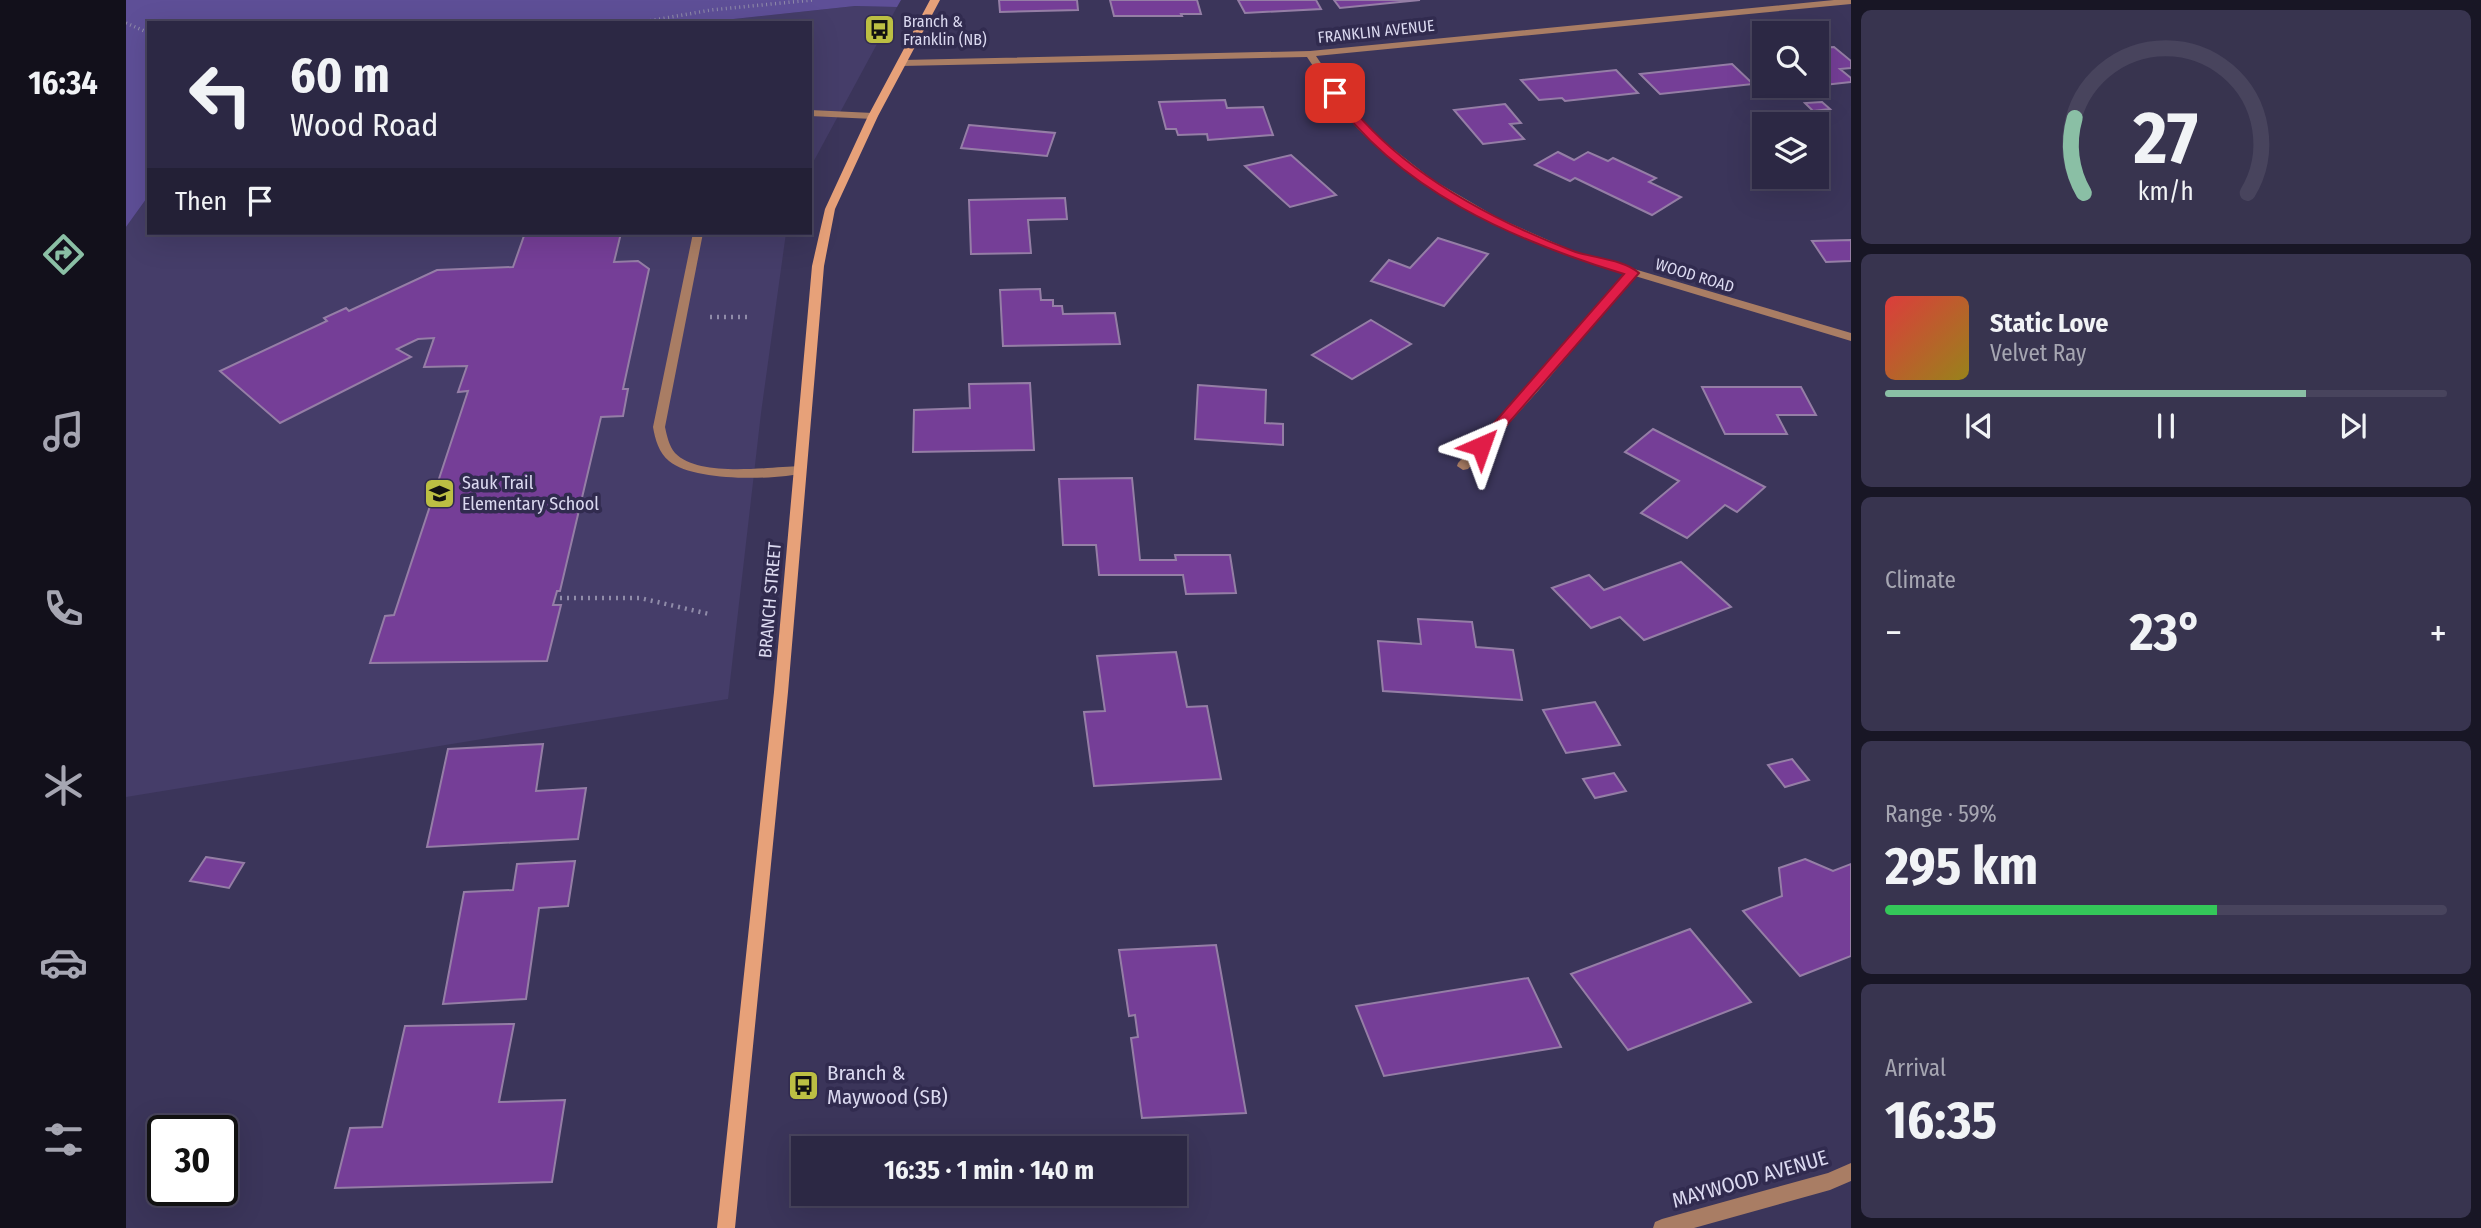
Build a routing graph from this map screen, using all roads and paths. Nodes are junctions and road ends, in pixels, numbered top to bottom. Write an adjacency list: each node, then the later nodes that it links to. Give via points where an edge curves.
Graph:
1 (813, 0): 4 (path)
2 (935, 0): 8 (street, BRANCH STREET)
3 (1851, 1): 7 (street, FRANKLIN AVENUE)
4 (648, 21)
5 (126, 23): 6 (path)
6 (147, 32)
7 (1310, 54): 8 (street, FRANKLIN AVENUE); 12 (street, WOOD ROAD, via 1350,114 1429,182 1494,220 1569,253)
8 (902, 63): 10 (street, BRANCH STREET)
9 (812, 113): 10 (street)
10 (873, 116): 17 (street, BRANCH STREET, via 830,209 818,266)
11 (698, 235): 17 (street, via 659,427 662,444 676,460 697,469)
12 (1632, 273): 15 (street, WOOD ROAD); 16 (street)
13 (706, 317): 14 (path)
14 (751, 317)
15 (1851, 337)
16 (1463, 466)
17 (800, 470): 21 (street, BRANCH STREET)
18 (560, 598): 19 (path, via 640,598)
19 (709, 614)
20 (1851, 1172): 22 (street, MAYWOOD AVENUE)
21 (726, 1228)
22 (1662, 1228)

